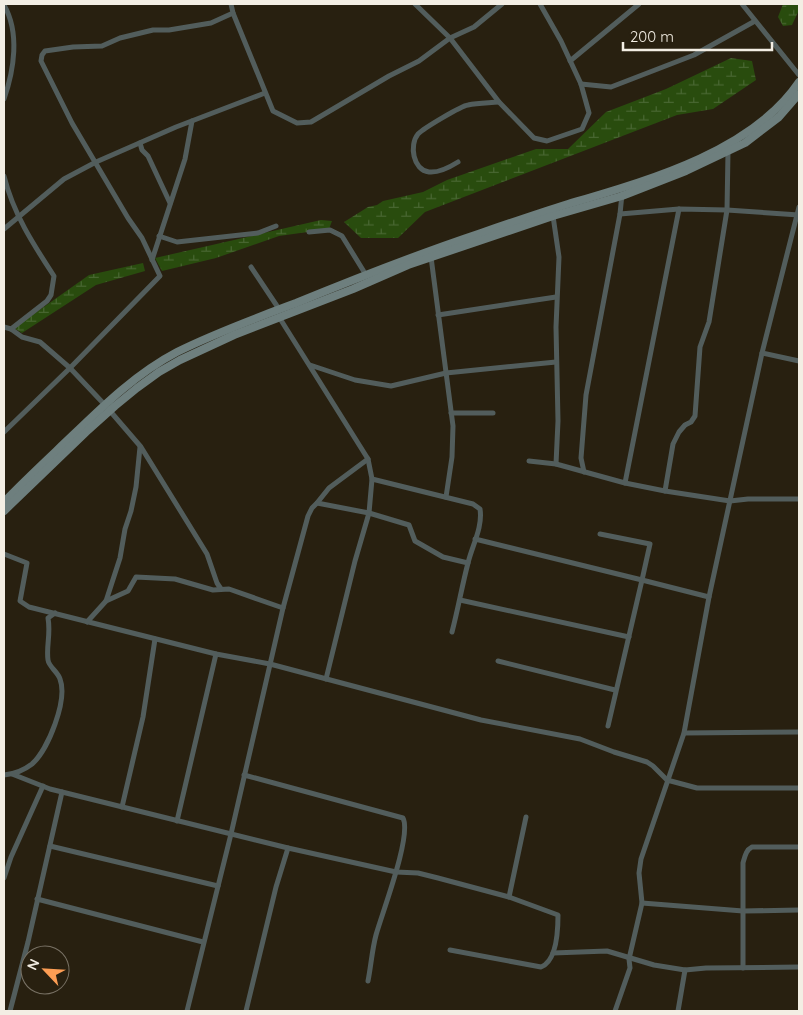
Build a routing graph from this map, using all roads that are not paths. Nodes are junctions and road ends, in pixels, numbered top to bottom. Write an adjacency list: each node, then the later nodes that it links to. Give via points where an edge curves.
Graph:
1 (231, 4): 8 (street)
2 (415, 4): 10 (street)
3 (502, 4): 10 (street, via 474,27)
4 (540, 4): 11 (street)
5 (639, 4): 11 (street)
6 (742, 4): 9 (street)
7 (4, 5): 17 (street, via 13,37 12,71)
8 (233, 13): 15 (street); 22 (street, via 211,23 153,30 102,46 73,46 45,51 41,61)
9 (755, 21): 12 (street); 14 (street, via 694,55 611,87)
10 (450, 38): 15 (street, via 419,61 311,122 297,124 272,111); 18 (street)
11 (570, 60): 14 (street)
12 (799, 75)
13 (799, 82): 25 (street, via 775,112 742,137)
14 (581, 84): 18 (street, via 589,113 582,129 547,141 534,138)
15 (265, 93): 19 (street)
16 (799, 94): 21 (street, via 766,128)
17 (4, 99)
18 (499, 102): 23 (street, via 462,106 418,134 413,150 420,168 430,172)
19 (192, 121): 20 (street); 26 (street, via 185,158)
20 (140, 143): 22 (street); 26 (street)
21 (728, 152): 25 (street, via 686,171); 29 (street)
22 (96, 162): 33 (street, via 64,179); 39 (street)
23 (458, 162)
24 (4, 176): 33 (street)
25 (621, 192): 30 (street); 32 (street); 41 (street, via 481,233)
26 (170, 203): 37 (street)
27 (799, 207): 31 (street)
28 (679, 209): 29 (street); 30 (street); 64 (street)
29 (727, 210): 31 (street); 65 (street, via 709,322 700,347 695,416 672,444)
30 (620, 214): 62 (street, via 586,395 581,458)
31 (798, 215): 47 (street)
32 (553, 216): 38 (street); 42 (street, via 559,257)
33 (18, 217): 35 (street); 46 (street, via 54,276 47,301)
34 (276, 226): 37 (street, via 258,233 177,242)
35 (4, 229)
36 (309, 232): 41 (street, via 330,230 342,236)
37 (159, 236): 39 (street)
38 (431, 257): 43 (street); 44 (street)
39 (152, 260): 51 (street, via 160,276)
40 (251, 267): 43 (street)
41 (366, 275): 43 (street)
42 (556, 297): 44 (street); 49 (street)
43 (279, 313): 50 (street); 53 (street, via 176,353); 54 (street, via 166,368)
44 (438, 315): 52 (street)
45 (4, 327): 46 (street)
46 (11, 328): 51 (street, via 22,337 40,342)
47 (762, 353): 48 (street); 68 (street)
48 (799, 360)
49 (556, 362): 52 (street); 61 (street)
50 (309, 365): 52 (street, via 355,380 391,386); 59 (street)
51 (70, 368): 53 (street); 57 (street)
52 (446, 373): 55 (street)
53 (104, 404): 54 (street); 69 (street)
54 (110, 412): 58 (street); 71 (street)
55 (451, 413): 56 (street); 66 (street, via 452,457)
56 (493, 413)
57 (4, 432)
58 (140, 447): 78 (street, via 207,554); 81 (street, via 131,511)
59 (368, 459): 63 (street); 70 (street, via 329,488)
60 (529, 461): 61 (street)
61 (556, 464): 62 (street)
62 (584, 472): 64 (street)
63 (372, 479): 66 (street); 72 (street)
64 (625, 483): 65 (street)
65 (665, 491): 68 (street)
66 (446, 497): 74 (street, via 479,507 481,517)
67 (799, 499): 68 (street)
68 (730, 501): 79 (street)
69 (4, 502)
70 (316, 503): 72 (street); 82 (street, via 308,516)
71 (4, 511)
72 (369, 513): 76 (street, via 409,524 415,541 444,556); 91 (street)
73 (600, 534): 77 (street, via 650,544)
74 (475, 539): 76 (street); 77 (street)
75 (4, 554): 83 (street, via 27,563 20,601 29,607)
76 (468, 563): 80 (street)
77 (642, 580): 79 (street); 86 (street)
78 (221, 589): 81 (street, via 213,590 175,579 136,577 128,591); 82 (street)
79 (709, 597): 95 (street)
80 (460, 600): 85 (street); 86 (street)
81 (106, 601): 84 (street)
82 (283, 608): 90 (street)
83 (54, 613): 84 (street); 96 (street, via 48,618 48,662 60,679 60,707 49,741 33,763)
84 (87, 622): 87 (street)
85 (452, 632)
86 (628, 637): 92 (street)
87 (156, 639): 88 (street); 103 (street, via 143,717)
88 (216, 654): 90 (street); 105 (street)
89 (498, 661): 92 (street)
90 (270, 664): 91 (street); 97 (street)
91 (326, 679): 99 (street, via 482,720 580,739 647,762)
92 (615, 690): 93 (street)
93 (608, 726)
94 (799, 732): 95 (street)
95 (684, 733): 99 (street)
96 (12, 774): 98 (street); 100 (street)
97 (244, 774): 106 (street); 110 (street, via 403,818 405,828)
98 (4, 776)
99 (667, 780): 101 (street, via 697,788); 115 (street, via 641,859)
100 (43, 786): 102 (street); 111 (street)
101 (799, 788)
102 (62, 792): 103 (street); 107 (street)
103 (122, 807): 105 (street)
104 (526, 817): 113 (street)
105 (177, 821): 106 (street)
106 (231, 834): 109 (street); 112 (street)
107 (50, 846): 112 (street); 114 (street)
108 (799, 847): 117 (street, via 748,849 743,863)
109 (288, 848): 110 (street); 128 (street)
110 (396, 872): 113 (street, via 418,873); 125 (street, via 376,934)
111 (4, 878)
112 (218, 886): 118 (street)
113 (509, 896): 120 (street, via 558,915)
114 (37, 899): 118 (street); 126 (street)
115 (642, 903): 117 (street); 121 (street)
116 (799, 910): 117 (street)
117 (743, 911): 123 (street)
118 (203, 942): 127 (street)
119 (450, 950): 120 (street, via 541,967 548,963)
120 (553, 953): 121 (street, via 607,951)
121 (629, 959): 124 (street); 129 (street, via 630,968)
122 (799, 966): 123 (street)
123 (743, 968): 124 (street)
124 (685, 970): 130 (street)
125 (368, 981)
126 (11, 1010)
127 (187, 1011)
128 (246, 1011)
129 (615, 1011)
130 (678, 1011)

